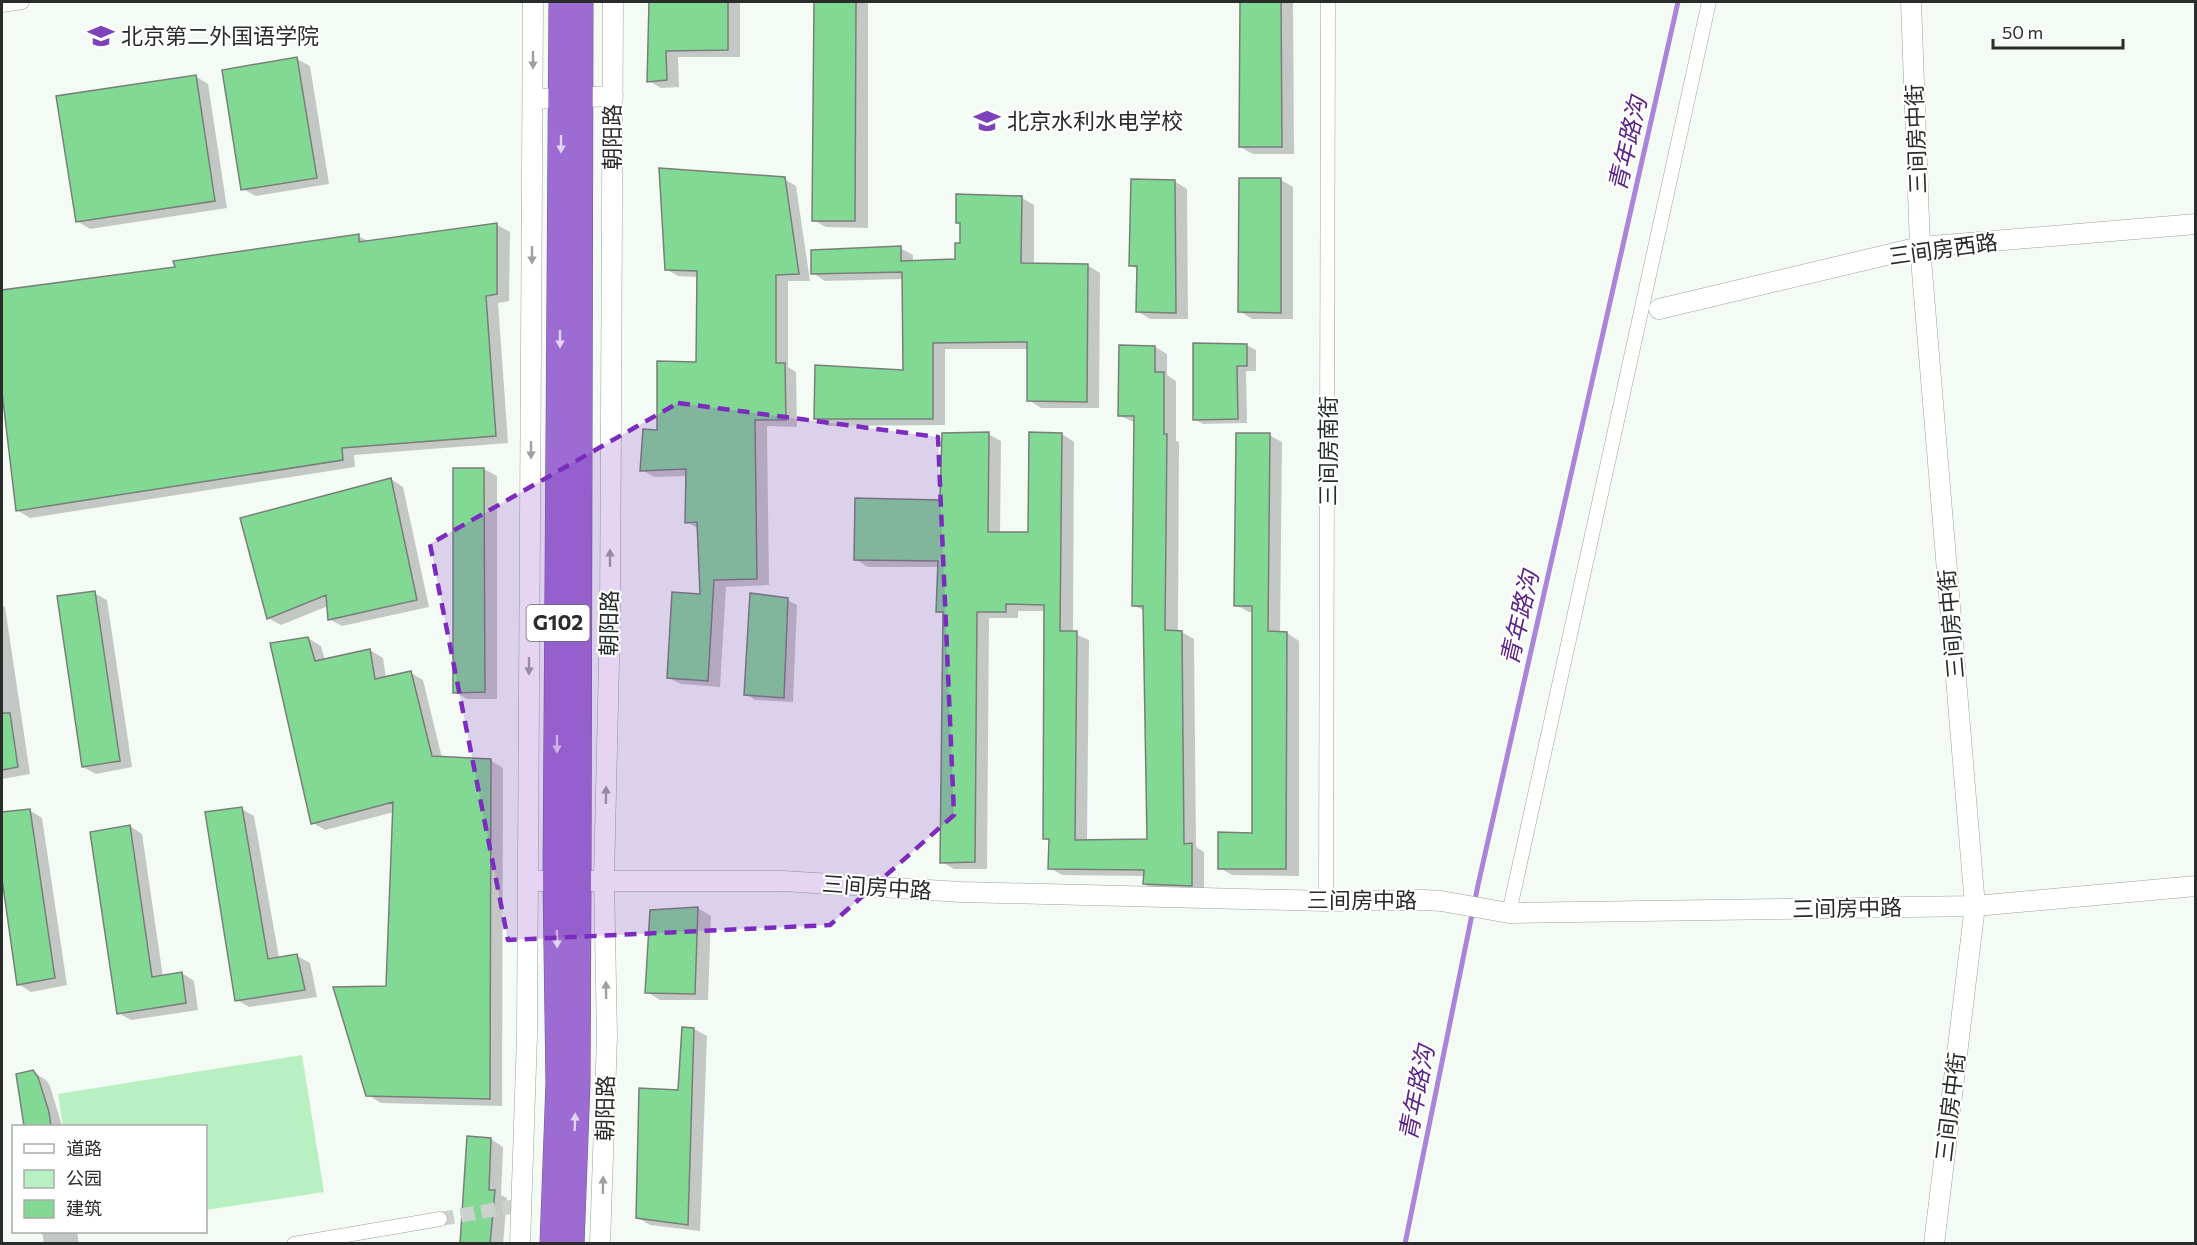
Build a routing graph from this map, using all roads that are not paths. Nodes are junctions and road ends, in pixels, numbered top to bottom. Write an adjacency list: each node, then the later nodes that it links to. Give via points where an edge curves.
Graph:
1 (22, 2): 9 (street)
2 (533, 2): 12 (street, one-way to 12)
3 (562, 2): 11 (highway, 朝阳路 / G102)
4 (580, 2): 11 (highway, 朝阳路 / G102)
5 (613, 2): 10 (street, 朝阳路)
6 (1328, 2): 20 (street, 三间房南街)
7 (1708, 2): 22 (street)
8 (1911, 2): 14 (street, 三间房中街)
9 (2, 5)
10 (613, 96): 11 (street); 17 (street, 朝阳路, one-way to 10)
11 (571, 98): 12 (street); 16 (highway, 朝阳路 / G102)
12 (533, 99): 18 (street, one-way to 18)
13 (2196, 224): 14 (street, 三间房西路)
14 (1920, 248): 15 (street, 三间房西路); 21 (street, 三间房中街)
15 (1659, 309)
16 (567, 879): 17 (street, 三间房中路); 18 (street, 三间房中路); 26 (highway, 朝阳路 / G102, one-way to 26); 27 (highway, 朝阳路 / G102, one-way to 16, via 577,1083)
17 (604, 879): 20 (street, 三间房中路, via 783,881 961,892); 28 (street, 朝阳路, one-way to 17, via 607,1037)
18 (528, 880): 25 (street)
19 (2196, 886): 21 (street, 三间房中路)
20 (1326, 901): 22 (street, 三间房中路, via 1441,901)
21 (1975, 906): 22 (street, 三间房中路); 29 (street, 三间房中街)
22 (1504, 913)
23 (440, 1219): 24 (street)
24 (294, 1244)
25 (520, 1244)
26 (553, 1244)
27 (571, 1244)
28 (600, 1244)
29 (1934, 1244)

